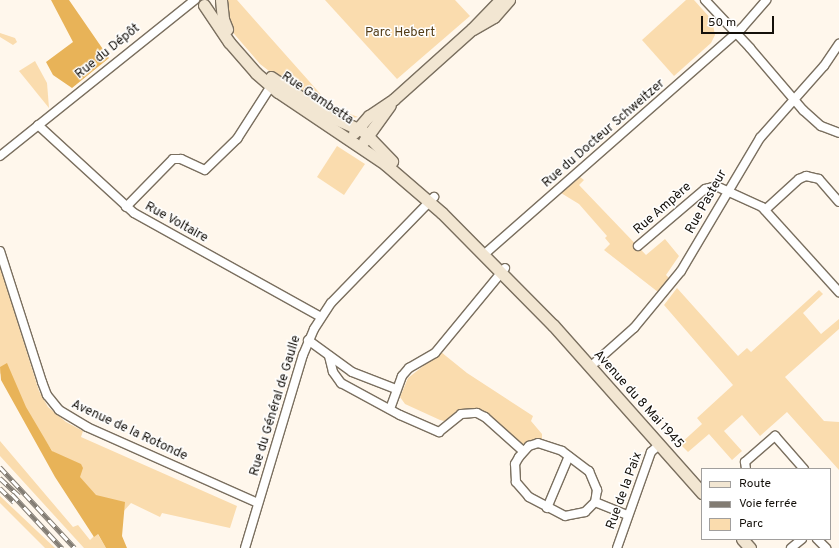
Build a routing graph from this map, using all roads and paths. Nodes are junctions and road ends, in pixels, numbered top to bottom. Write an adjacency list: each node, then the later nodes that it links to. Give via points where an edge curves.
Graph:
1 (220, 0): 6 (main road, via 213,5); 14 (main road, Rue Gambetta, via 227,29 256,64 317,108)
2 (500, 0): 7 (main road)
3 (509, 0): 7 (main road, via 494,17)
4 (705, 0): 8 (street)
5 (766, 0): 8 (street, Rue du Docteur Schweitzer, via 755,16)
6 (199, 2): 10 (main road, Rue Gambetta, via 236,50); 13 (street, Rue du Dépôt)
7 (472, 29): 11 (main road)
8 (735, 34): 12 (street); 27 (street, Rue du Docteur Schweitzer)
9 (839, 44): 12 (street, Rue Pasteur, via 824,66)
10 (271, 86): 17 (main road, Rue Gambetta); 23 (street, via 237,139 205,170 181,159 173,159)
11 (394, 99): 14 (main road, via 369,116); 16 (main road)
12 (794, 99): 15 (street, via 816,123); 20 (street, Rue Pasteur, via 764,132)
13 (38, 125): 19 (street); 23 (street, Rue Voltaire)
14 (358, 128): 16 (main road, Rue Gambetta); 17 (main road)
15 (839, 134)
16 (368, 135): 18 (main road); 21 (main road, Rue Gambetta, via 383,154)
17 (350, 138): 18 (main road, Rue Gambetta)
18 (360, 145): 21 (main road, Rue Gambetta)
19 (0, 156)
20 (726, 191): 24 (street, Rue Ampère); 25 (street, Rue Ampère, via 716,186 705,189); 33 (street, Rue Pasteur, via 681,271 634,328)
21 (432, 199): 27 (main road, Avenue du 8 Mai 1945); 28 (main road, Avenue du 8 Mai 1945); 30 (street, Rue du Général de Gaulle, via 350,282)
22 (839, 202): 24 (street, via 819,179 806,176 799,179)
23 (126, 206): 30 (street, Rue Voltaire)
24 (765, 210): 29 (street)
25 (638, 246)
26 (0, 251): 43 (street, Avenue de la Rotonde, via 42,382 47,395 59,410 87,427)
27 (488, 251): 28 (main road, Avenue du 8 Mai 1945)
28 (503, 270): 33 (main road, Avenue du 8 Mai 1945); 34 (street, via 438,350 409,368)
29 (839, 292)
30 (321, 317): 31 (street, Rue du Général de Gaulle)
31 (308, 340): 32 (street); 43 (street, Rue du Général de Gaulle)
32 (329, 356): 34 (street, via 352,372); 35 (street, via 333,372 341,383)
33 (590, 366): 36 (main road, Avenue du 8 Mai 1945)
34 (396, 389): 35 (street)
35 (390, 409): 37 (street, via 439,432 462,414 477,413 485,417)
36 (659, 445): 41 (main road, Avenue du 8 Mai 1945); 45 (street, Rue de la Paix, via 651,452)
37 (523, 451): 38 (street, via 538,443); 44 (street, via 515,464 516,482 529,497)
38 (569, 456): 42 (street, via 582,464 594,480); 44 (street)
39 (746, 468): 40 (street, via 745,462 775,436)
40 (803, 468)
41 (701, 492)
42 (595, 502): 44 (street, via 585,512 576,516 565,516); 45 (street)
43 (258, 503): 49 (street, Rue du Général de Gaulle)
44 (547, 508)
45 (628, 515): 50 (street, Rue de la Paix)
46 (743, 540): 51 (main road)
47 (801, 540): 52 (street)
48 (818, 540): 53 (street)
49 (245, 548)
50 (617, 548)
51 (750, 548)
52 (791, 548)
53 (826, 548)

